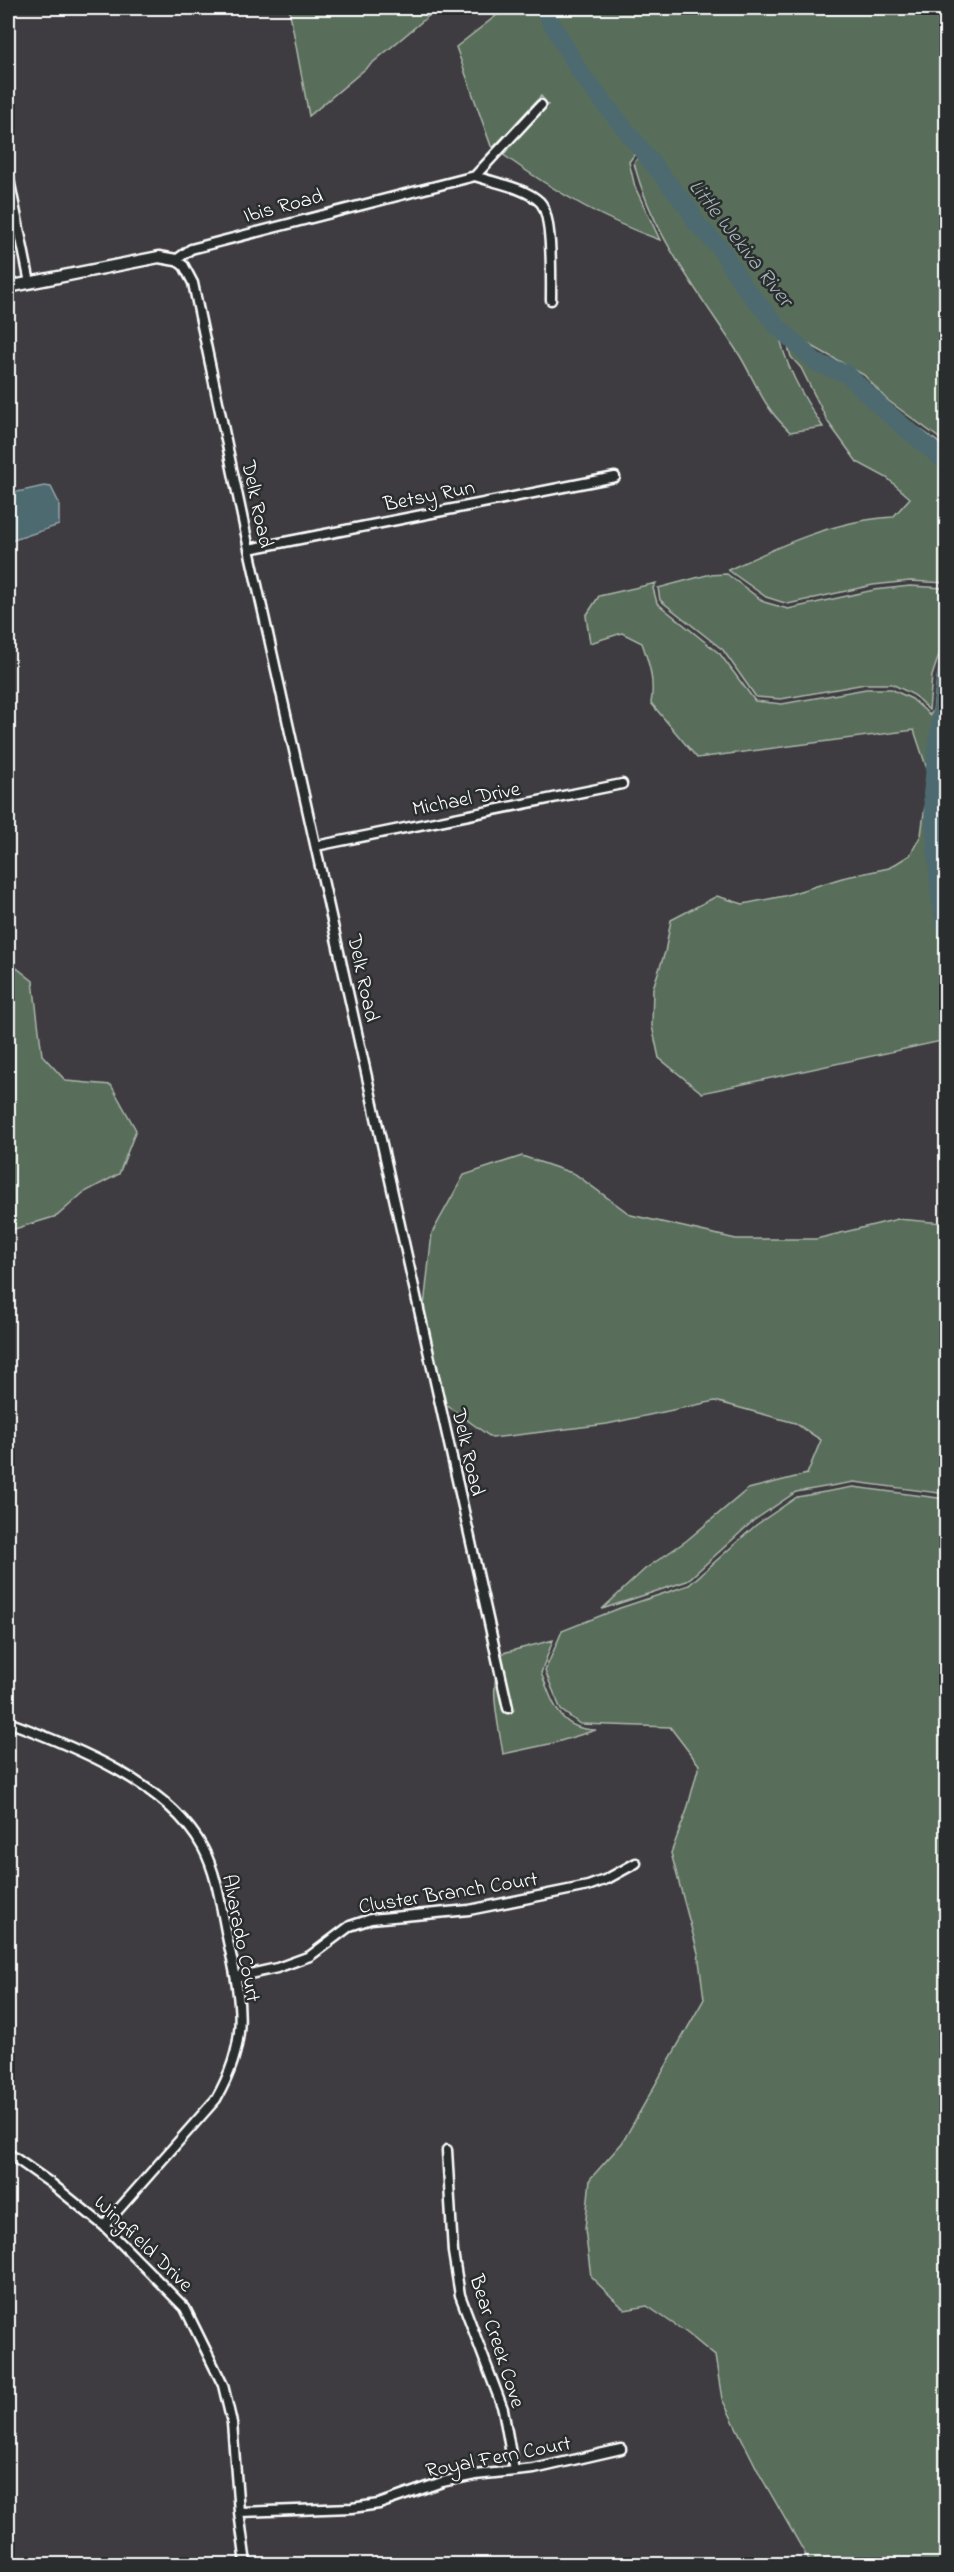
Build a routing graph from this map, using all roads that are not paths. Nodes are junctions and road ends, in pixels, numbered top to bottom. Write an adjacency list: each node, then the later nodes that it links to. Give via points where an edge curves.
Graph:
1 (541, 105): 3 (street)
2 (8, 174): 5 (street)
3 (475, 176): 4 (street, Ibis Road, via 191,249); 7 (street, via 524,192 542,203 549,226)
4 (176, 260): 5 (street, Ibis Road, via 159,257); 9 (street, Delk Road, via 193,283)
5 (30, 283): 6 (street, Ibis Road)
6 (8, 287)
7 (551, 300)
8 (615, 477): 9 (street, Betsy Run)
9 (249, 549): 11 (street, Delk Road)
10 (622, 784): 11 (street, Michael Drive)
11 (316, 846): 14 (street, Delk Road)
12 (8, 1602): 13 (street)
13 (8, 1668)
14 (508, 1708)
15 (8, 1722): 17 (street, Alvarado Court, via 92,1756 160,1799 186,1824 203,1849 213,1875)
16 (636, 1863): 17 (street, Cluster Branch Court, via 588,1886 460,1912 371,1919 350,1926 310,1956)
17 (236, 1977): 20 (street, Alvarado Court, via 241,2028 229,2077 216,2099)
18 (447, 2150): 22 (street, Bear Creek Cove, via 453,2252 460,2295 503,2409)
19 (8, 2153): 20 (street, Wingfield Drive)
20 (104, 2226): 23 (street, Wingfield Drive, via 185,2308 210,2355 223,2385 232,2423)
21 (621, 2449): 22 (street, Royal Fern Court)
22 (514, 2471): 23 (street, Royal Fern Court, via 442,2482 379,2504)
23 (239, 2512): 24 (street, Wingfield Drive)
24 (246, 2565)

